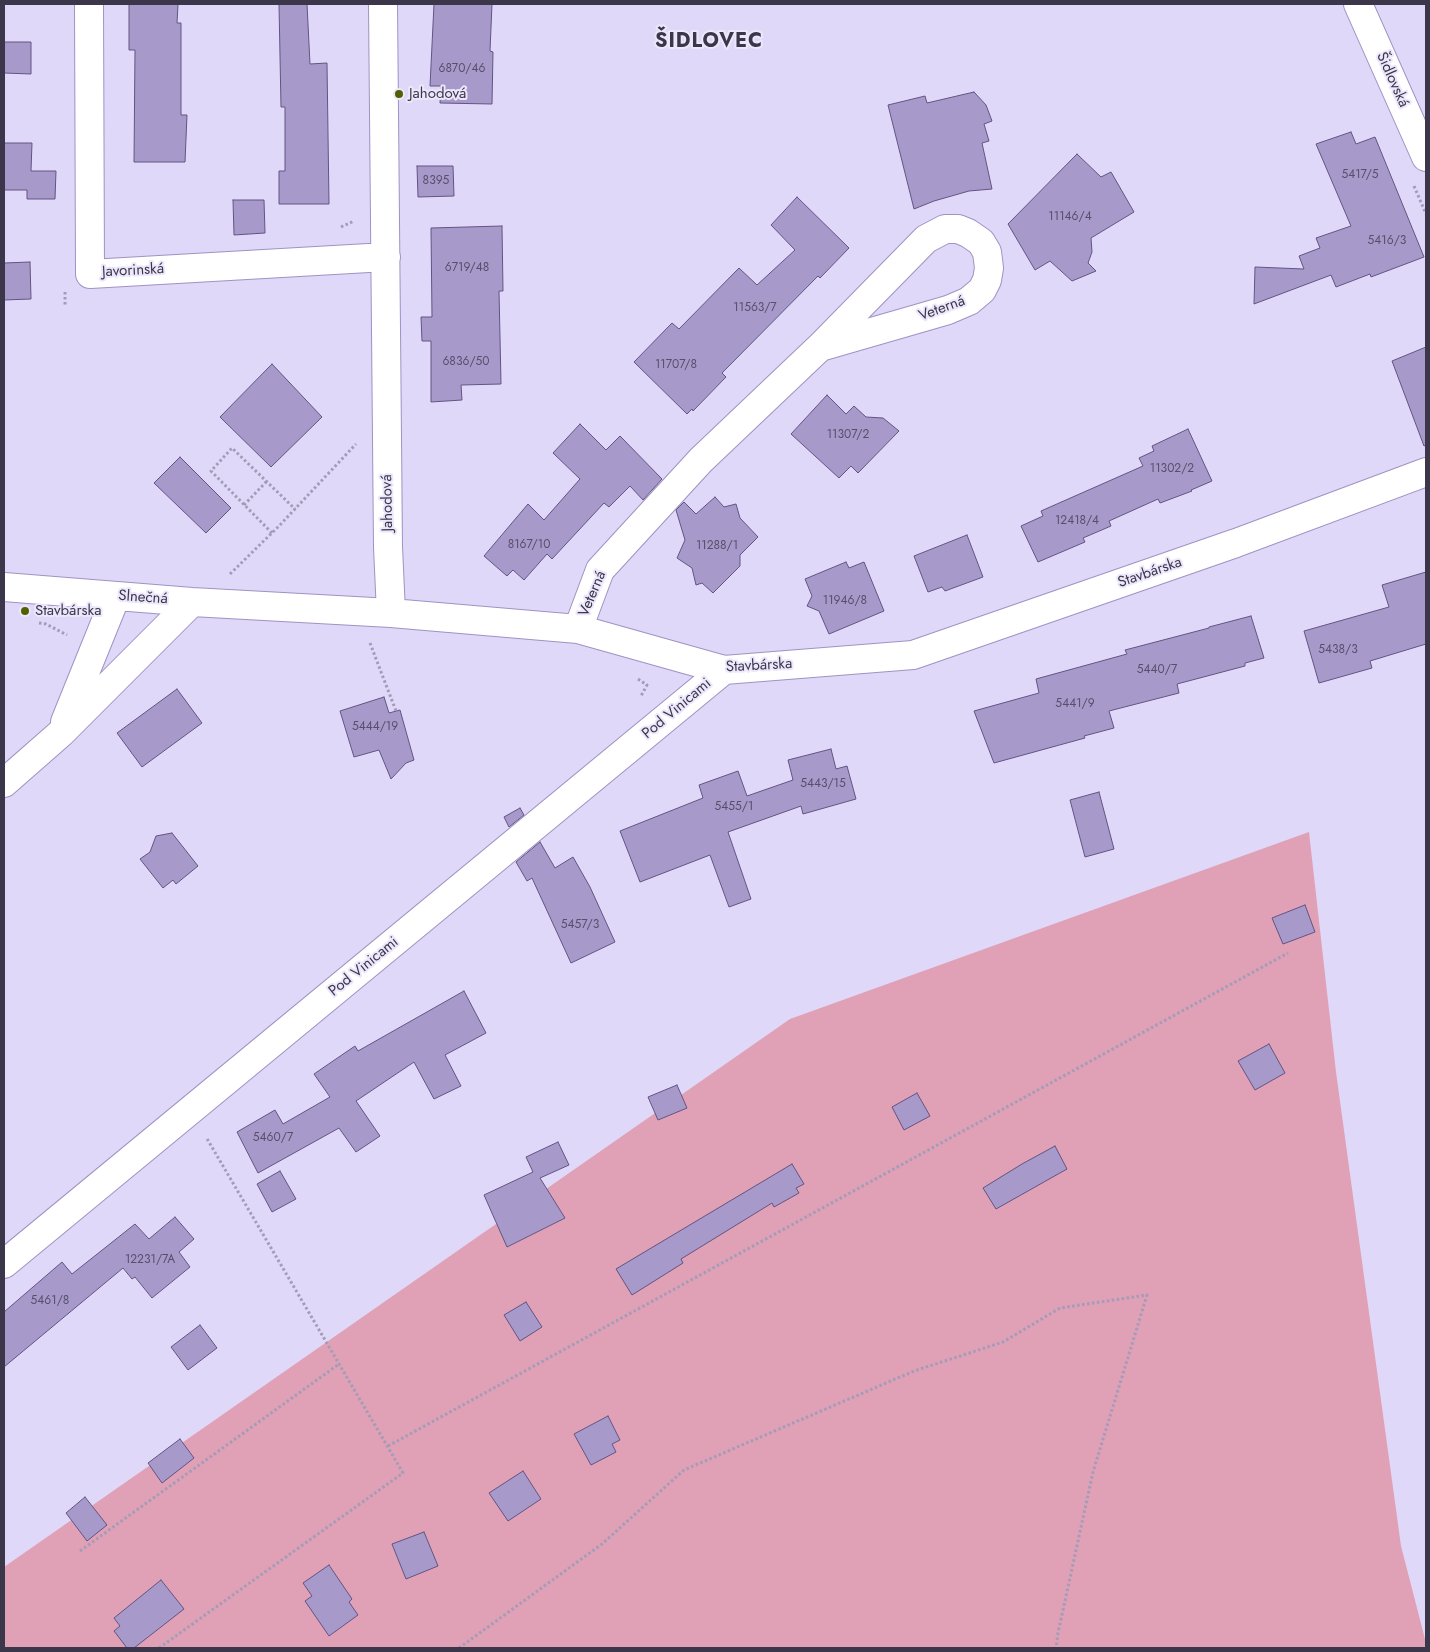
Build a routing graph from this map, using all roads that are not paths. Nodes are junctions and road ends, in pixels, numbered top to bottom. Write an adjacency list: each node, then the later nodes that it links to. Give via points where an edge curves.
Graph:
1 (89, 4): 5 (street, Javorinská, via 90,274)
2 (383, 4): 5 (street, Jahodová)
3 (1358, 4): 4 (street, Šidlovská)
4 (1426, 156)
5 (386, 257): 11 (street, Jahodová)
6 (820, 347): 6 (street, Veterná, via 926,239 945,229 958,229 980,242 987,252 987,280 982,290 969,301); 12 (street, Veterná, via 701,460 600,570)
7 (1426, 472): 13 (street, Stavbárska, via 1236,543 913,655)
8 (4, 587): 9 (street, Slnečná)
9 (116, 596): 10 (street, Slnečná); 14 (street)
10 (196, 602): 11 (street, Stavbárska); 14 (street)
11 (391, 613): 12 (street, Stavbárska)
12 (578, 629): 13 (street, Stavbárska)
13 (724, 670): 16 (street, Pod Vinicami)
14 (60, 732): 15 (street)
15 (4, 783)
16 (4, 1264)

